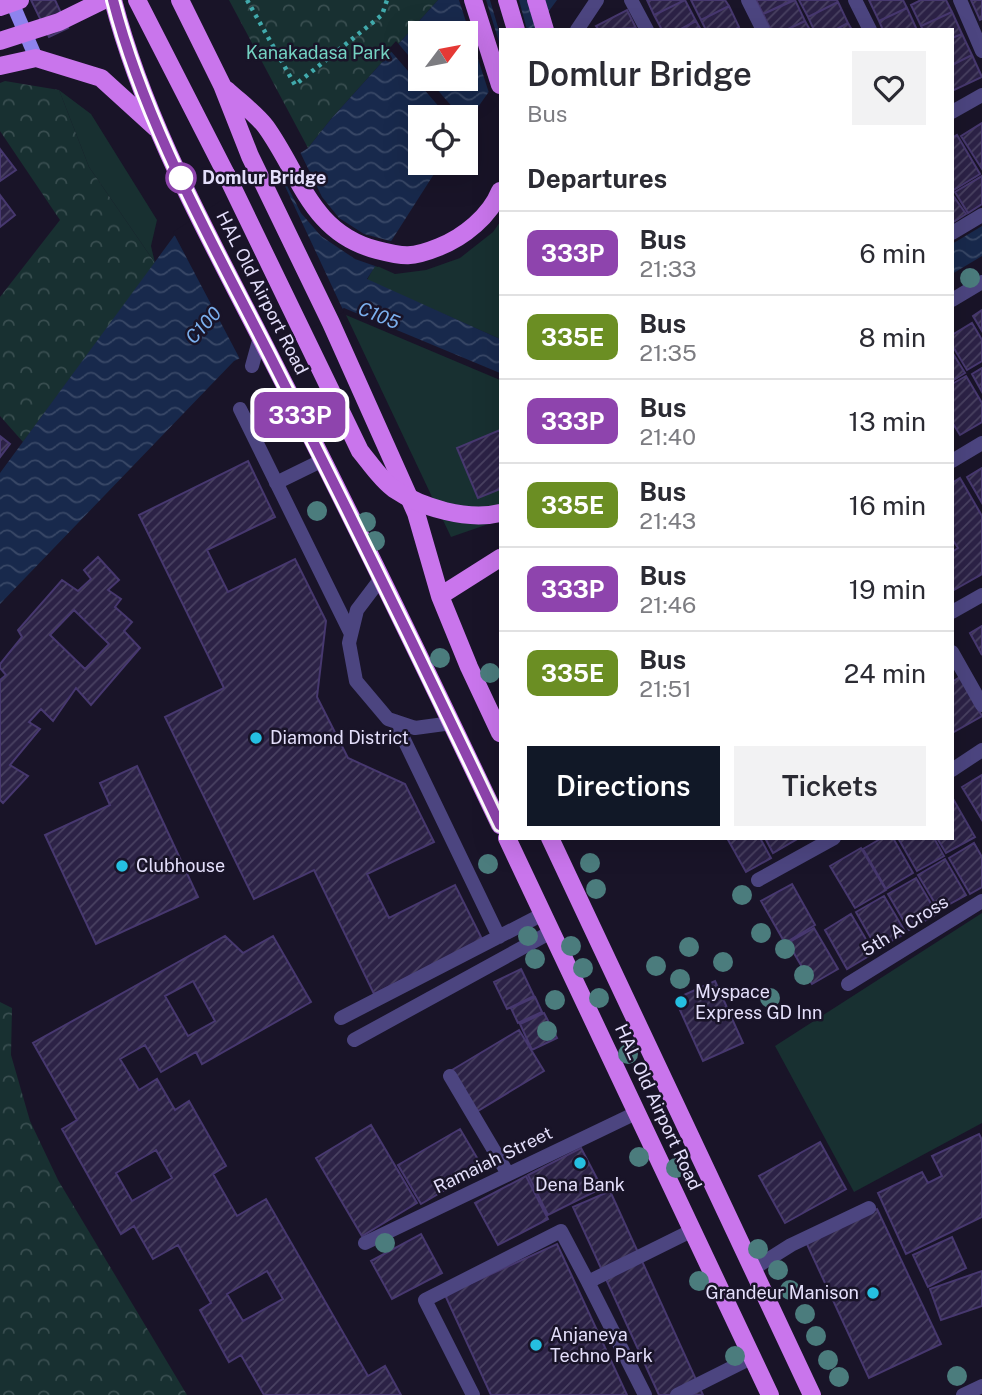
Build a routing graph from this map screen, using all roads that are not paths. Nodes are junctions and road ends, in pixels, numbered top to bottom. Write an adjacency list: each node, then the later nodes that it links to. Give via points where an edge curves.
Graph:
1 (11, 0): 26 (street)
2 (20, 0): 16 (main road, bridge)
3 (98, 0): 24 (main road)
4 (104, 0): 23 (main road, bridge, via 60,22)
5 (113, 0): 24 (main road, HAL Old Airport Road)
6 (137, 0): 43 (main road, bridge, via 360,452 393,488 425,504 462,514)
7 (180, 0): 29 (main road)
8 (473, 0): 28 (main road)
9 (507, 0): 18 (main road)
10 (536, 0): 17 (main road)
11 (597, 0): 19 (street)
12 (631, 0): 20 (street)
13 (748, 0): 21 (street)
14 (855, 0): 22 (street)
15 (960, 0): 25 (street)
16 (0, 7)
17 (544, 26)
18 (515, 28)
19 (579, 28)
20 (646, 28)
21 (762, 28)
22 (869, 28)
23 (0, 41)
24 (125, 47): 32 (main road, HAL Old Airport Road)
25 (982, 51)
26 (36, 58): 27 (main road); 32 (main road, via 101,78)
27 (0, 66)
28 (499, 82)
29 (222, 85): 33 (main road, via 265,127 330,227 360,246 402,257 450,243 485,217); 47 (main road, via 250,156 415,513)
30 (982, 94): 31 (street)
31 (954, 111)
32 (161, 133): 40 (main road, HAL Old Airport Road, via 259,354)
33 (499, 193)
34 (982, 215): 35 (street)
35 (954, 232)
36 (982, 282): 37 (street)
37 (954, 299)
38 (240, 409): 42 (street)
39 (982, 443): 41 (street)
40 (323, 460): 42 (street); 45 (main road, HAL Old Airport Road)
41 (954, 460)
42 (276, 483): 49 (street)
43 (499, 513)
44 (499, 559): 47 (main road)
45 (382, 577): 49 (street, via 357,610); 53 (main road, HAL Old Airport Road)
46 (982, 595): 48 (street)
47 (440, 596): 54 (main road)
48 (954, 611)
49 (351, 634): 52 (street, via 356,681 388,719)
50 (954, 656): 51 (street)
51 (982, 705)
52 (395, 721): 53 (street, via 415,727); 65 (street)
53 (452, 723): 57 (main road, HAL Old Airport Road)
54 (499, 731)
55 (982, 750): 56 (street)
56 (954, 769)
57 (499, 823)
58 (508, 840): 63 (main road, HAL Old Airport Road)
59 (551, 840): 75 (main road, HAL Old Airport Road)
60 (830, 840): 61 (street)
61 (758, 880)
62 (982, 901): 66 (street, 5th A Cross)
63 (543, 914): 64 (main road, HAL Old Airport Road); 65 (street)
64 (551, 932): 68 (street); 70 (main road, HAL Old Airport Road)
65 (499, 937): 67 (street)
66 (848, 984)
67 (341, 1018)
68 (354, 1041)
69 (450, 1076): 71 (street)
70 (638, 1112): 71 (street, Ramaiah Street); 73 (main road, HAL Old Airport Road)
71 (508, 1174): 74 (street, Ramaiah Street)
72 (869, 1208): 75 (street, via 791,1245)
73 (692, 1230): 76 (street); 77 (main road, HAL Old Airport Road)
74 (365, 1243)
75 (753, 1269): 83 (main road, HAL Old Airport Road)
76 (588, 1282): 79 (street, via 561,1231 425,1300); 80 (street)
77 (753, 1357): 81 (street); 82 (main road, HAL Old Airport Road)
78 (982, 1387): 84 (street)
79 (473, 1395)
80 (645, 1395)
81 (677, 1395)
82 (770, 1395)
83 (812, 1395)
84 (963, 1395)

